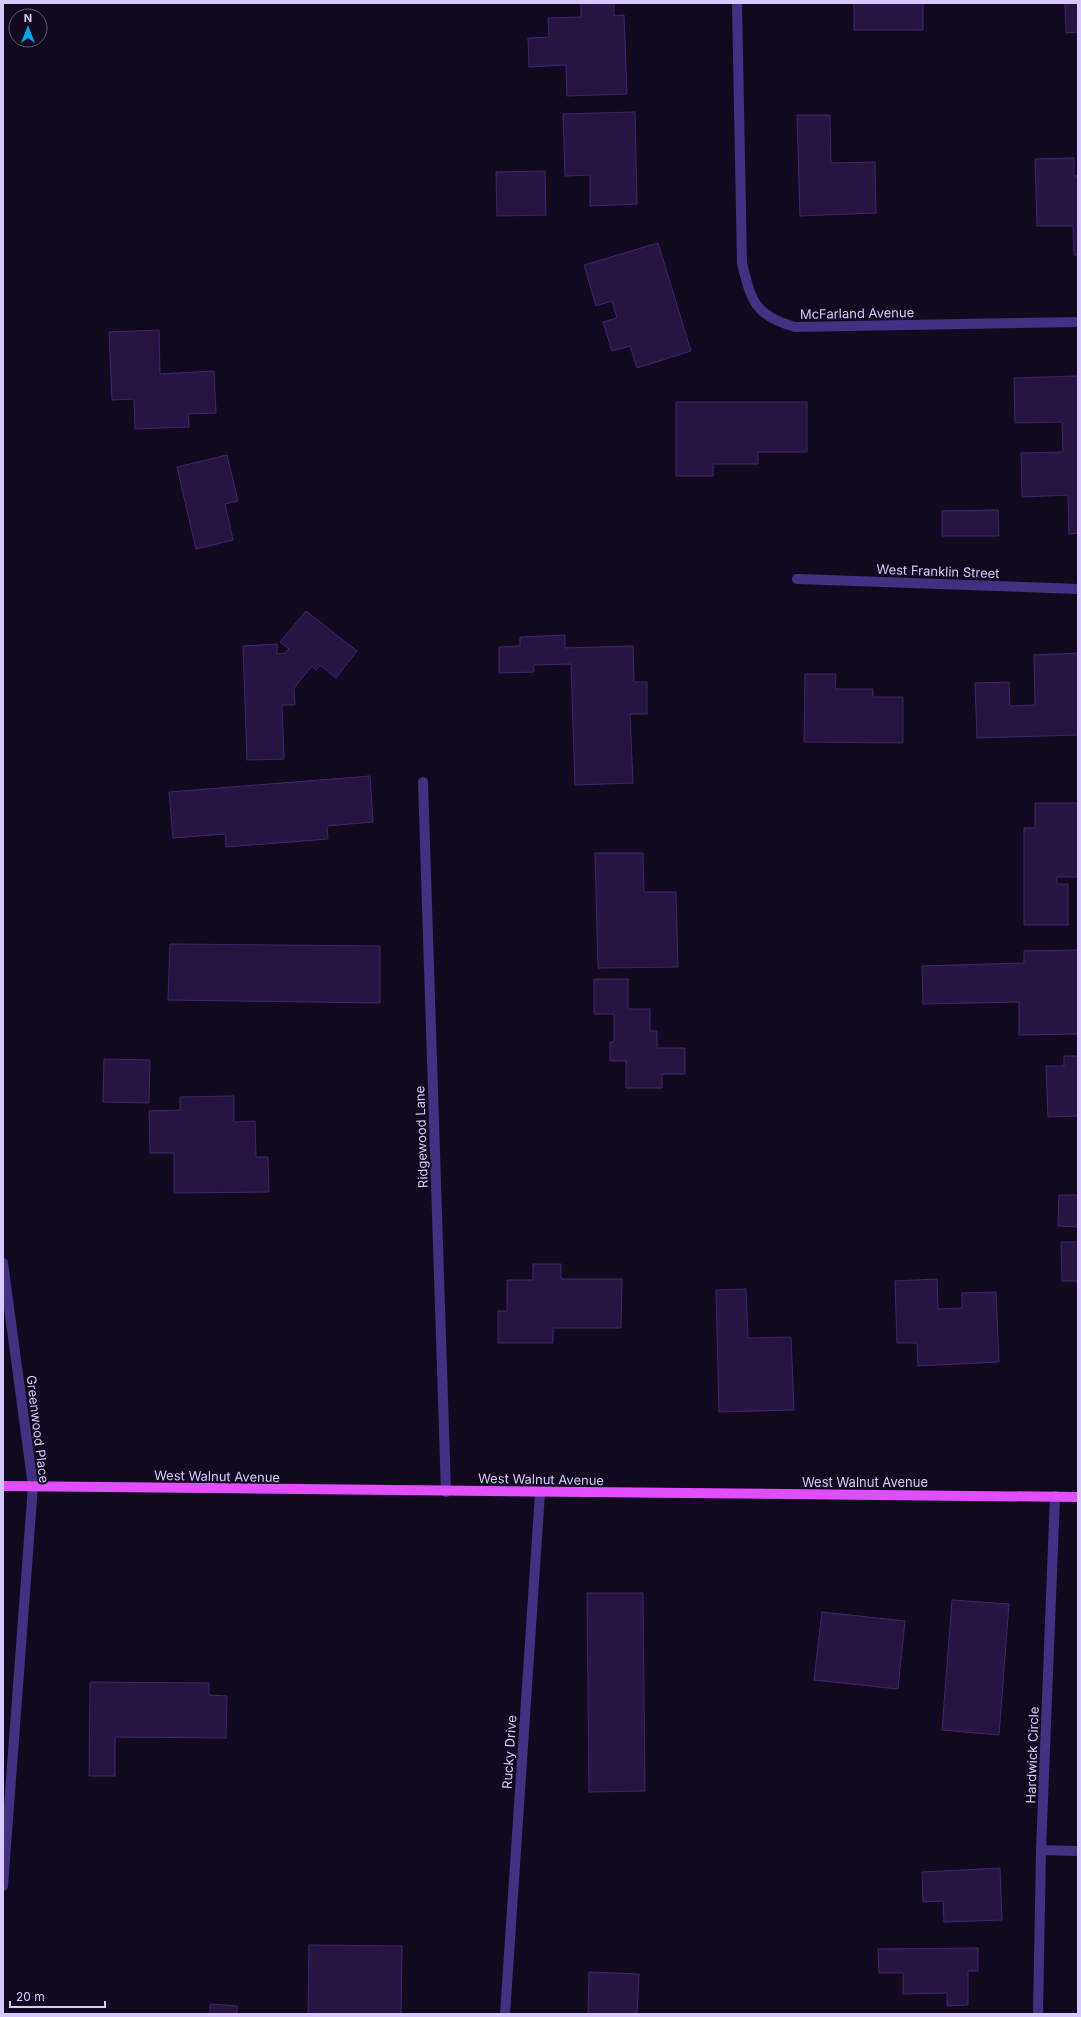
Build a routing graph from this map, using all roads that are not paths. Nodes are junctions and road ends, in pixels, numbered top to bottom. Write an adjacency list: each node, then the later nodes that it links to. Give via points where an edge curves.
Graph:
1 (737, 3): 2 (street, McFarland Avenue, via 742,263 748,291 761,310 775,321 795,327)
2 (1078, 322)
3 (797, 579): 4 (street, West Franklin Street)
4 (1078, 589)
5 (423, 782): 9 (street, Ridgewood Lane)
6 (3, 1263): 8 (street, Greenwood Place)
7 (3, 1486): 8 (main road, West Walnut Avenue)
8 (33, 1486): 9 (main road, West Walnut Avenue); 15 (street, Greenwood Place)
9 (446, 1492): 10 (main road, West Walnut Avenue)
10 (540, 1493): 11 (main road, West Walnut Avenue); 16 (street, Rucky Drive)
11 (1055, 1496): 12 (main road, West Walnut Avenue); 13 (street, Hardwick Circle)
12 (1078, 1496)
13 (1041, 1850): 14 (street); 17 (street, Hardwick Circle)
14 (1078, 1851)
15 (3, 1886)
16 (505, 2014)
17 (1038, 2014)

